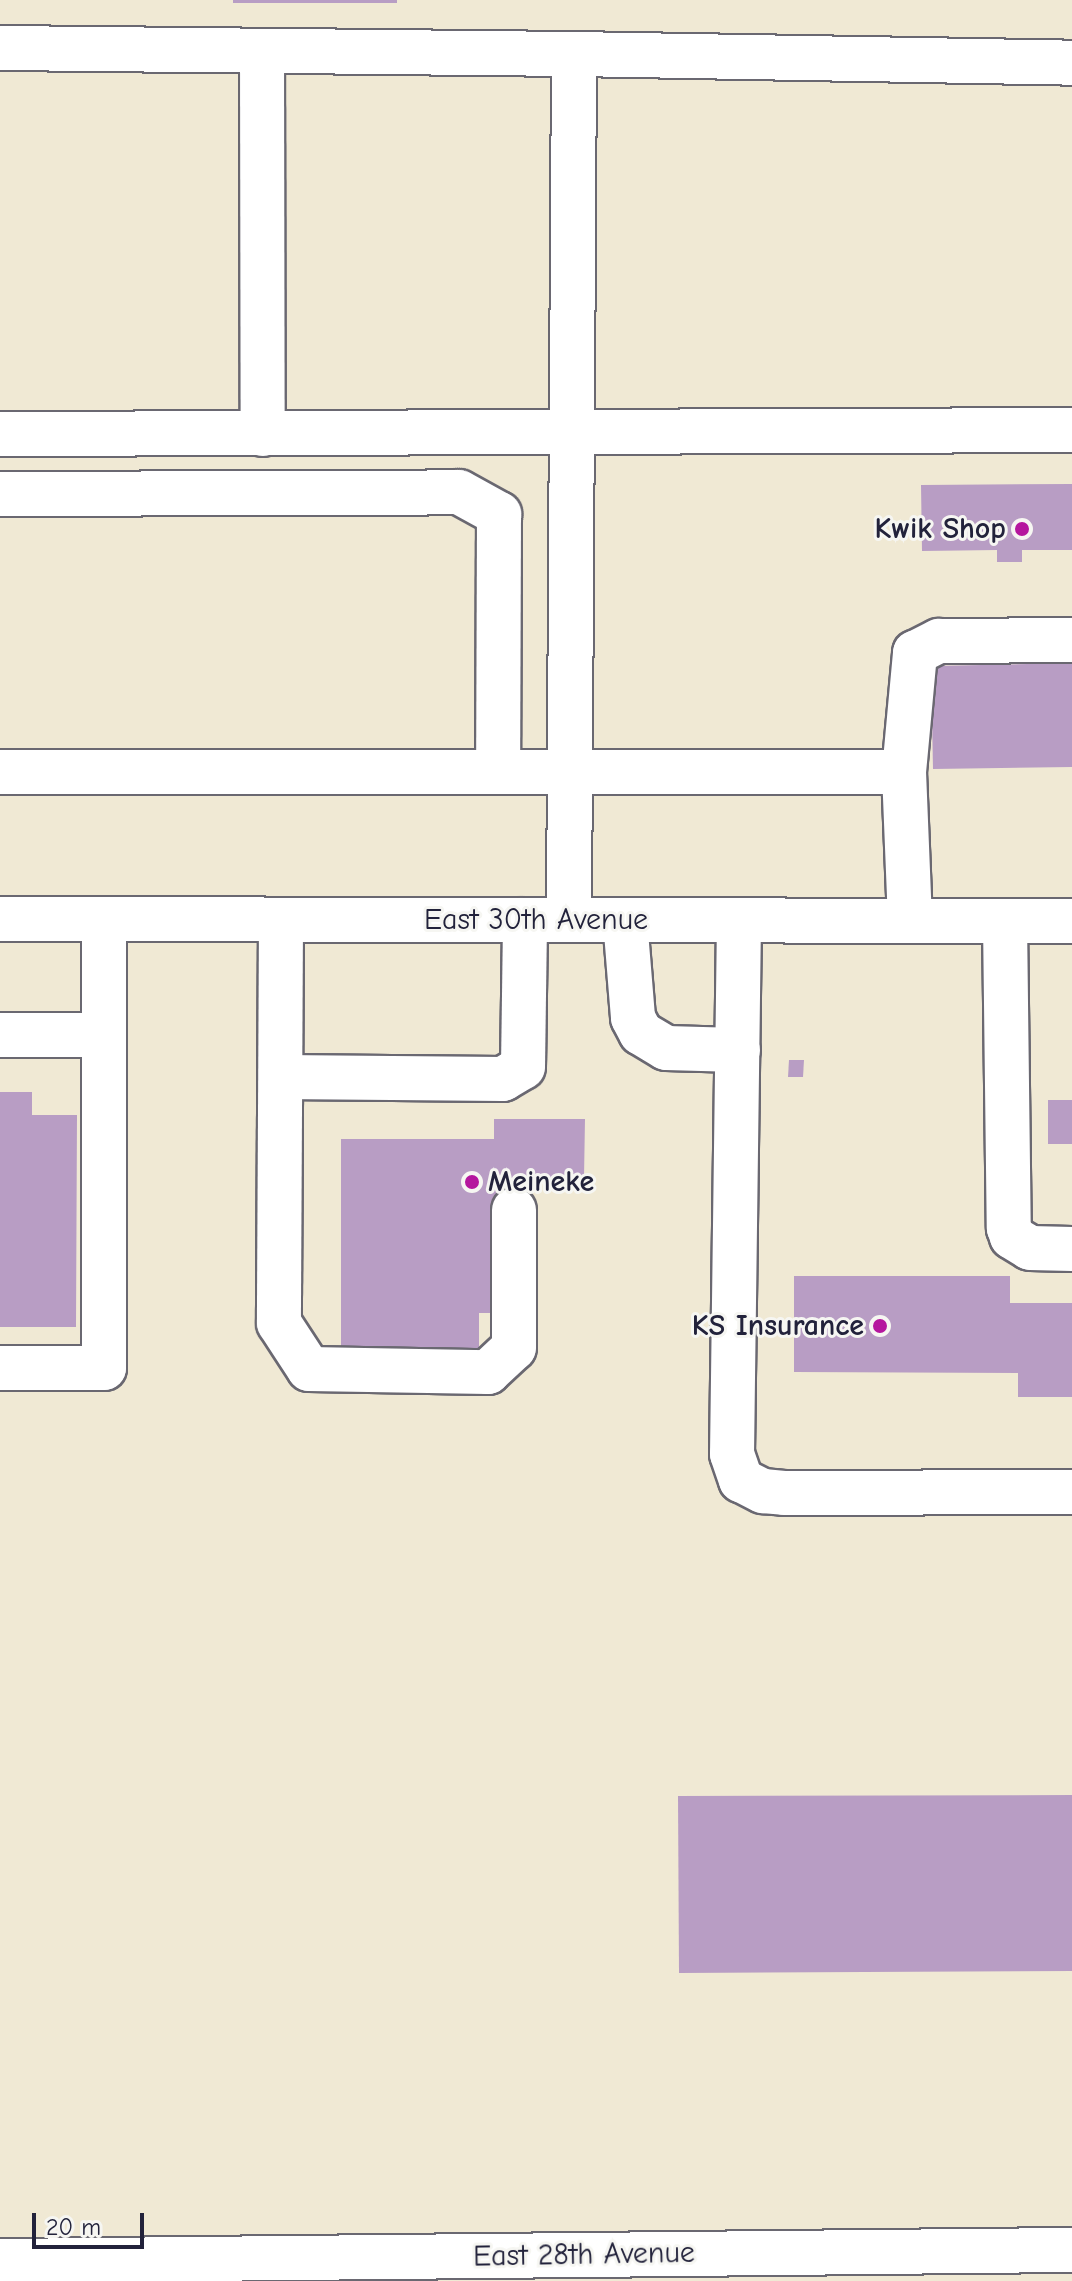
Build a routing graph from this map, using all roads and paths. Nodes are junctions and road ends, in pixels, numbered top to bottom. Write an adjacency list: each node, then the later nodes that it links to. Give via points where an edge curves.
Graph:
1 (0, 48): 2 (main road)
2 (262, 51): 3 (main road); 8 (main road)
3 (574, 54): 4 (main road); 6 (main road)
4 (1072, 63)
5 (1072, 430): 6 (main road)
6 (572, 433): 8 (main road); 12 (main road)
7 (0, 434): 8 (main road)
8 (263, 434)
9 (0, 494): 11 (main road, via 459,492 499,514)
10 (1072, 640): 14 (main road, via 939,641 915,653 909,674)
11 (498, 770): 12 (main road); 13 (main road)
12 (570, 770): 14 (main road); 19 (main road)
13 (0, 772)
14 (904, 772): 22 (main road)
15 (0, 919): 16 (main road, East 30th Avenue)
16 (104, 919): 17 (main road, East 30th Avenue); 26 (main road)
17 (281, 920): 18 (main road, East 30th Avenue); 28 (main road)
18 (525, 920): 19 (main road, East 30th Avenue); 28 (main road, via 523,1067 503,1079)
19 (569, 920): 20 (main road, East 30th Avenue)
20 (625, 920): 21 (main road, East 30th Avenue); 27 (main road, via 633,1018 641,1033 666,1048)
21 (739, 920): 22 (main road, East 30th Avenue); 27 (main road)
22 (910, 920): 23 (main road, East 30th Avenue)
23 (1005, 921): 24 (main road, East 30th Avenue); 30 (main road, via 1009,1228 1012,1237 1030,1248)
24 (1072, 921)
25 (0, 1035): 26 (main road)
26 (104, 1035): 31 (main road, via 104,1368)
27 (738, 1050): 32 (main road, via 732,1454 741,1480 763,1491 784,1493)
28 (281, 1077): 29 (main road, via 279,1323 309,1369 488,1372 514,1348)
29 (514, 1210)
30 (1072, 1249)
31 (0, 1368)
32 (1072, 1492)
33 (1072, 2250): 34 (main road, East 28th Avenue)
34 (0, 2261)

